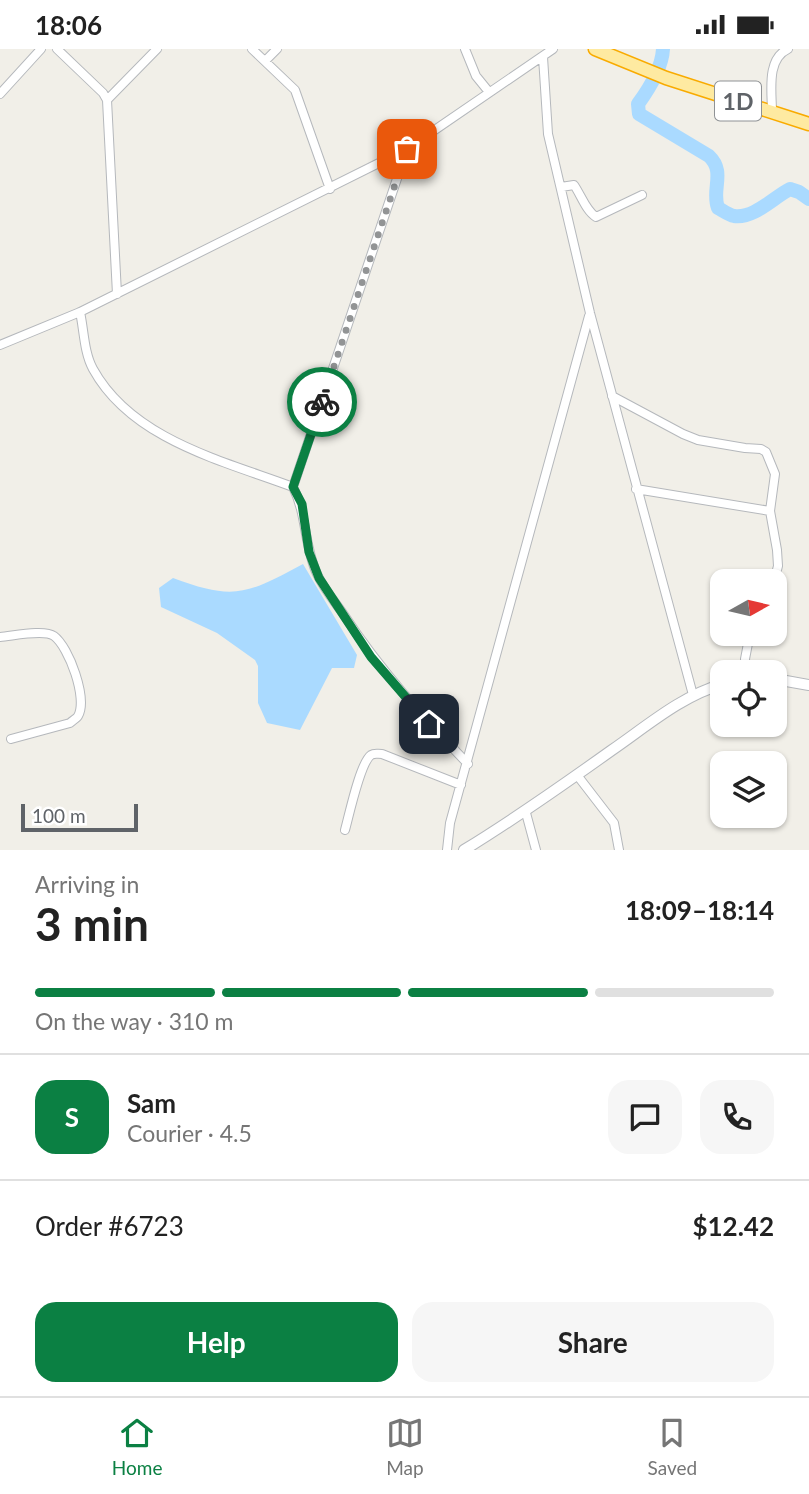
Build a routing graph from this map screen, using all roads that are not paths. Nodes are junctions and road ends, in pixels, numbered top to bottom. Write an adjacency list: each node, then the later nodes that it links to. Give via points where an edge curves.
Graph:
1 (41, 49): 13 (street)
2 (57, 49): 14 (street)
3 (157, 49): 14 (street)
4 (252, 49): 11 (street)
5 (277, 49): 11 (street)
6 (465, 49): 12 (street, via 476,76)
7 (553, 49): 10 (street)
8 (595, 49): 15 (highway, 1D, via 666,78)
9 (788, 49): 15 (street, via 779,53 773,66)
10 (542, 57): 12 (street); 18 (street, via 548,134)
11 (265, 61): 19 (street, via 296,90)
12 (489, 92): 17 (street)
13 (0, 94)
14 (107, 100): 21 (street)
15 (772, 112): 16 (highway, 1D)
16 (809, 124)
17 (407, 149): 19 (street); 26 (street)
18 (561, 187): 20 (street, via 574,185 596,217); 23 (street)
19 (330, 189): 21 (street)
20 (642, 195)
21 (117, 293): 22 (street)
22 (80, 312): 24 (street); 26 (street, via 93,369 115,400 151,428 198,451)
23 (590, 313): 25 (street); 36 (street)
24 (0, 345)
25 (612, 396): 27 (street); 28 (street, via 698,440 766,451 775,474)
26 (293, 487): 36 (street, via 302,504 309,552 319,578 371,657)
27 (636, 489): 28 (street); 34 (street)
28 (769, 511): 29 (street)
29 (777, 569)
30 (0, 637): 35 (street, via 46,633 55,637 74,668 81,703 78,717 70,723)
31 (787, 681): 32 (street)
32 (809, 685)
33 (710, 689): 34 (street)
34 (693, 695): 37 (street)
35 (11, 739)
36 (468, 764): 38 (street)
37 (577, 775): 39 (street); 44 (street, via 614,823)
38 (461, 785): 40 (street, via 374,753 363,767); 41 (street)
39 (526, 813): 42 (street); 43 (street)
40 (345, 830)
41 (447, 850)
42 (464, 850)
43 (536, 850)
44 (619, 850)

